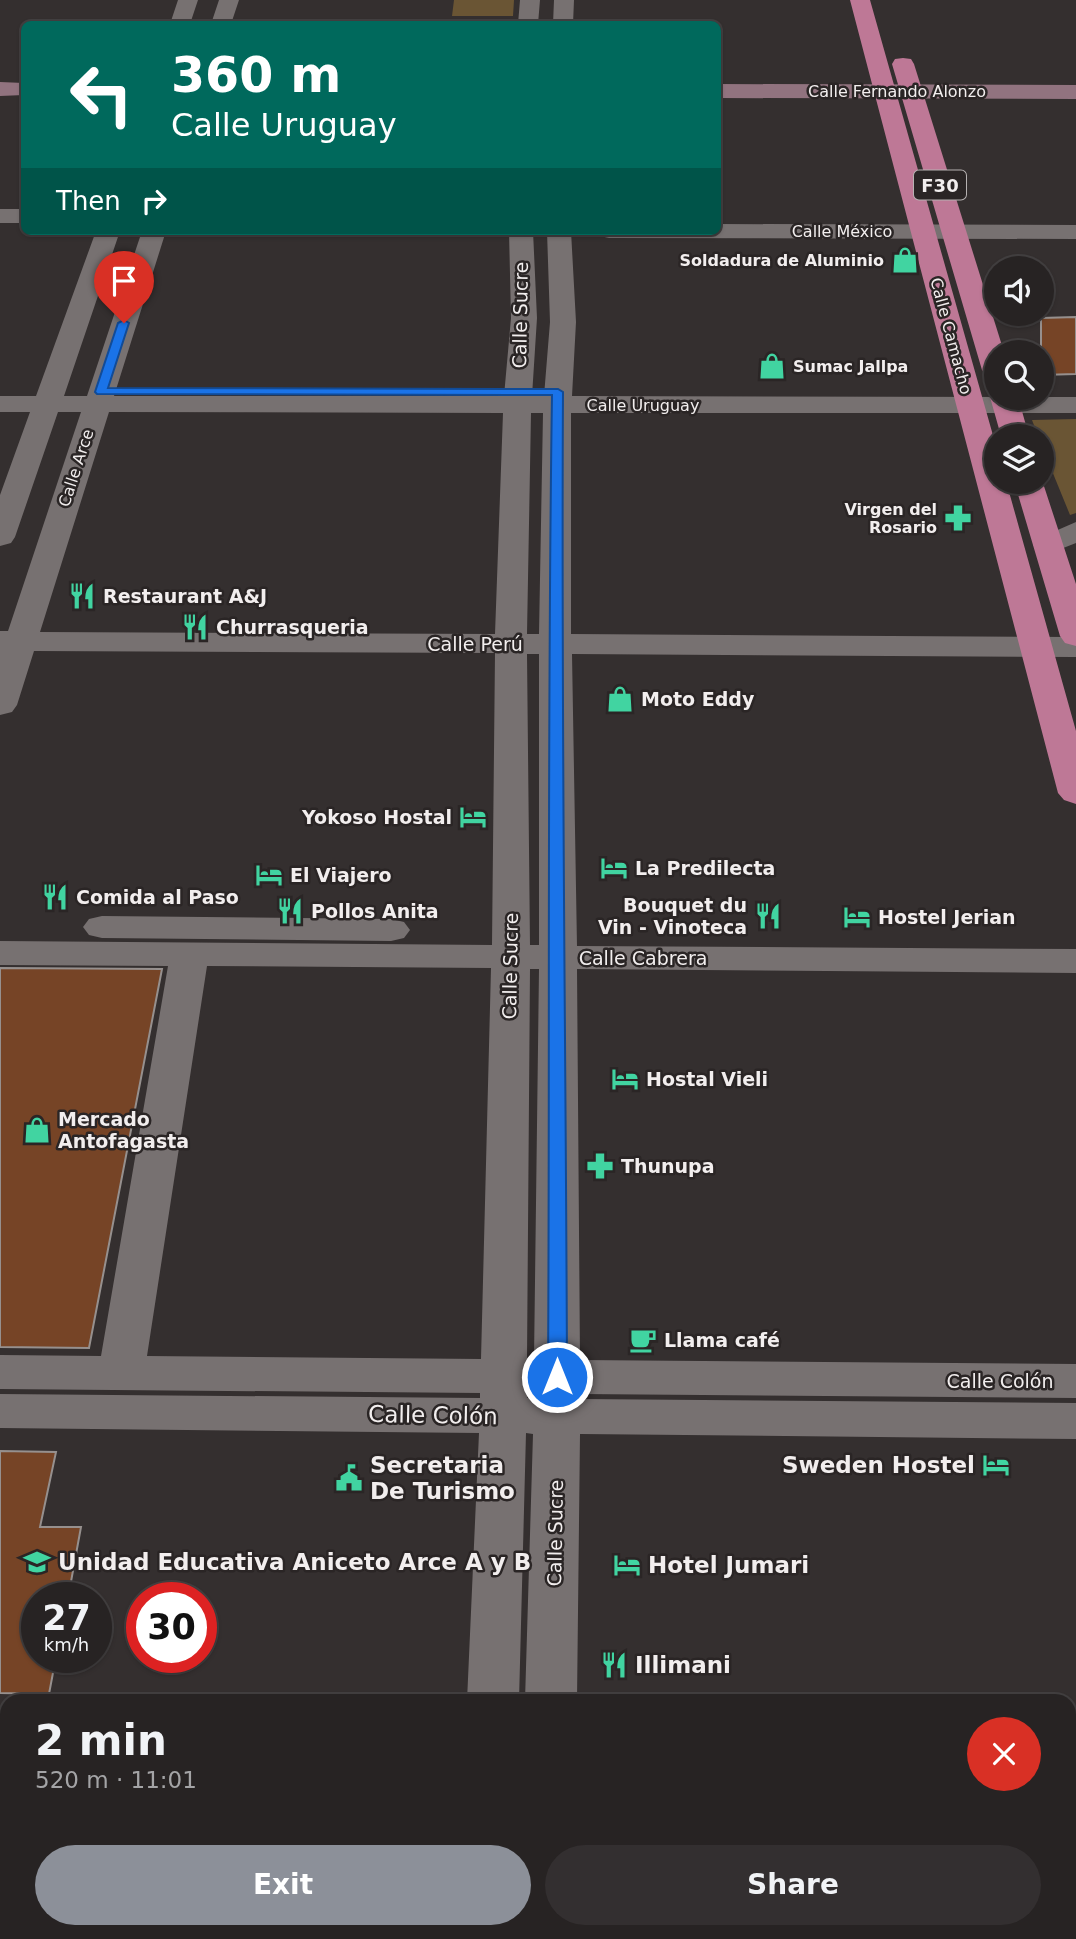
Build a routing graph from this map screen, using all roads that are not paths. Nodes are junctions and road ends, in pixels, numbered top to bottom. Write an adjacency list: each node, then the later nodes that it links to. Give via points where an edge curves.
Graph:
1 (188, 0): 7 (street)
2 (229, 0): 8 (street)
3 (530, 0): 9 (street)
4 (564, 0): 10 (street)
5 (860, 0): 15 (highway, Calle Camacho / F30)
6 (883, 0): 15 (highway, Calle Camacho / F30)
7 (181, 21)
8 (222, 21)
9 (528, 21)
10 (563, 21)
11 (0, 78): 12 (main road)
12 (21, 78)
13 (721, 79): 15 (main road, Calle Fernando Alonzo)
14 (1076, 80): 15 (main road, Calle Fernando Alonzo)
15 (897, 86): 18 (main road, Calle Fernando Alonzo); 19 (main road, Calle Fernando Alonzo); 24 (highway, Calle Camacho / F30); 25 (highway, Calle Camacho / F30)
16 (0, 89): 17 (main road)
17 (21, 89)
18 (721, 91)
19 (1076, 92)
20 (0, 216): 21 (street)
21 (21, 216)
22 (721, 218): 24 (street, Calle México)
23 (1076, 219): 25 (street, Calle México)
24 (921, 225): 25 (street, Calle México); 26 (street, Calle México); 42 (highway, Calle Camacho / F30)
25 (952, 225): 29 (street, Calle México); 34 (highway, Calle Camacho / F30)
26 (721, 229)
27 (0, 230): 28 (street)
28 (21, 230)
29 (1076, 232)
30 (107, 235): 38 (street)
31 (153, 235): 39 (street, Calle Arce)
32 (521, 235): 40 (street, Calle Sucre, via 524,318)
33 (559, 235): 41 (street, Calle Sucre, via 563,322)
34 (987, 340)
35 (0, 391): 38 (street, Calle Uruguay)
36 (1054, 392): 37 (street)
37 (1076, 392)
38 (49, 398): 39 (street, Calle Uruguay); 45 (street, Calle Uruguay); 49 (street)
39 (99, 398): 40 (street, Calle Uruguay); 51 (street, Calle Arce)
40 (517, 398): 41 (street, Calle Uruguay); 52 (street, Calle Sucre)
41 (557, 398): 42 (street, Calle Uruguay); 53 (street, Calle Sucre)
42 (968, 399): 43 (street, Calle Uruguay); 55 (highway, Calle Camacho / F30)
43 (984, 399)
44 (1054, 403): 46 (street, Calle Uruguay)
45 (0, 404)
46 (1076, 405)
47 (1033, 494): 50 (highway)
48 (1076, 531): 50 (street)
49 (0, 537)
50 (1048, 545): 54 (highway)
51 (11, 633): 52 (street, Calle Perú); 56 (street, Calle Arce)
52 (512, 635): 53 (street, Calle Perú); 60 (street, Calle Sucre)
53 (555, 635): 55 (street, Calle Perú); 61 (street, Calle Sucre)
54 (1075, 635): 55 (street, Calle Perú)
55 (1033, 637): 57 (highway, Calle Camacho / F30)
56 (0, 705)
57 (1076, 793)
58 (0, 927): 60 (street, Calle Cabrera)
59 (1076, 935): 61 (street, Calle Cabrera)
60 (511, 944): 61 (street, Calle Cabrera); 63 (street, Calle Cabrera); 68 (street, Calle Sucre)
61 (558, 944): 64 (street, Calle Cabrera); 69 (street, Calle Sucre)
62 (0, 953): 63 (street, Calle Cabrera)
63 (189, 956): 66 (street)
64 (1076, 961)
65 (0, 1372): 66 (street, Calle Colón)
66 (121, 1373): 68 (street, Calle Colón)
67 (1076, 1381): 69 (street, Calle Colón)
68 (503, 1396): 69 (street, Calle Colón); 70 (street, Calle Colón); 72 (street, Calle Sucre)
69 (557, 1396): 71 (street, Calle Colón); 73 (street, Calle Sucre)
70 (0, 1411)
71 (1076, 1421)
72 (492, 1694)
73 (551, 1694)

